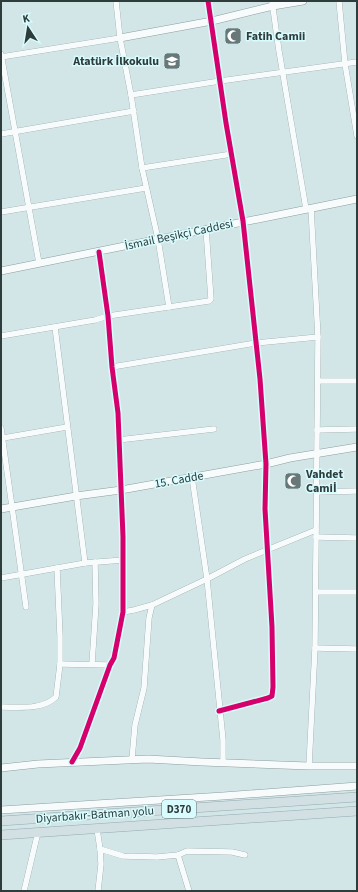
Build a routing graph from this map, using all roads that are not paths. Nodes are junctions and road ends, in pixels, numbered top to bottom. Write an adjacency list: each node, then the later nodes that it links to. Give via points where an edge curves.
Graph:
1 (116, 1): 7 (street)
2 (208, 1): 6 (street)
3 (304, 1): 5 (street)
4 (339, 1): 10 (street)
5 (273, 4): 6 (street); 11 (street)
6 (212, 21): 7 (street); 12 (street)
7 (120, 38): 8 (street); 13 (street)
8 (1, 56): 15 (street)
9 (357, 62): 10 (street)
10 (345, 64): 11 (street); 17 (street)
11 (283, 73): 12 (street); 23 (street)
12 (220, 80): 13 (street); 18 (street)
13 (132, 95): 14 (street)
14 (134, 111): 15 (street); 19 (street)
15 (14, 132): 16 (street); 22 (street)
16 (1, 134)
17 (357, 136)
18 (232, 154): 19 (street); 25 (street)
19 (142, 168): 20 (street)
20 (146, 188): 22 (street); 27 (street)
21 (357, 199): 23 (street, İsmail Beşikçi Caddesi)
22 (29, 207): 24 (street); 29 (street)
23 (309, 209): 25 (street, İsmail Beşikçi Caddesi); 35 (street)
24 (1, 212)
25 (243, 221): 26 (street, İsmail Beşikçi Caddesi); 36 (street)
26 (206, 229): 27 (street, İsmail Beşikçi Caddesi); 31 (street, via 211,299)
27 (158, 239): 28 (street, İsmail Beşikçi Caddesi); 31 (street)
28 (100, 252): 29 (street, İsmail Beşikçi Caddesi); 32 (street)
29 (39, 263): 30 (street, İsmail Beşikçi Caddesi)
30 (1, 271)
31 (169, 306): 32 (street)
32 (108, 316): 33 (street); 37 (street)
33 (55, 327): 34 (street); 40 (street)
34 (1, 336)
35 (318, 337): 36 (street); 39 (street)
36 (256, 343): 37 (street); 50 (street)
37 (112, 367): 46 (street, via 118,413)
38 (357, 381): 39 (street)
39 (318, 382): 44 (street)
40 (67, 427): 45 (street); 55 (street)
41 (1, 428): 45 (street)
42 (214, 428): 46 (street)
43 (357, 429): 44 (street)
44 (317, 430): 49 (street)
45 (3, 438): 48 (street)
46 (118, 440): 52 (street)
47 (357, 447): 49 (street, 15. Cadde)
48 (2, 450): 56 (street)
49 (317, 454): 50 (street, 15. Cadde); 54 (street)
50 (266, 464): 51 (street, 15. Cadde); 61 (street, via 265,509)
51 (192, 477): 52 (street, 15. Cadde); 68 (street)
52 (121, 490): 55 (street, 15. Cadde); 62 (street)
53 (357, 491): 54 (street)
54 (317, 492): 58 (street)
55 (76, 496): 56 (street, 15. Cadde); 64 (street)
56 (12, 507): 57 (street, 15. Cadde); 66 (street)
57 (1, 509)
58 (316, 530): 59 (street); 61 (street)
59 (316, 537): 60 (street); 69 (street)
60 (357, 538)
61 (268, 549): 68 (street); 80 (street, via 272,696)
62 (123, 560): 63 (street); 73 (street)
63 (95, 562): 64 (street); 77 (street, via 96,604)
64 (85, 563): 65 (street)
65 (57, 568): 66 (street); 76 (street)
66 (21, 575): 67 (street); 72 (street)
67 (1, 578)
68 (207, 579): 71 (street); 80 (street)
69 (316, 592): 70 (street); 74 (street)
70 (357, 592)
71 (152, 605): 73 (street); 81 (street, via 144,688 135,725)
72 (26, 607)
73 (123, 612): 78 (street, via 114,658)
74 (315, 648): 75 (street); 84 (street)
75 (357, 649)
76 (60, 664): 77 (street); 79 (street, via 56,697 52,701 40,705)
77 (92, 664): 78 (street)
78 (110, 665): 82 (street, via 80,748)
79 (1, 708)
80 (219, 711): 83 (street)
81 (132, 759): 82 (street); 83 (street)
82 (72, 762): 86 (street)
83 (223, 762): 84 (street)
84 (309, 766): 85 (street)
85 (357, 766)
86 (1, 768)
87 (357, 786): 89 (street)
88 (357, 797): 91 (highway, Diyarbakır-Batman yolu / D370)
89 (1, 810)
90 (357, 811): 92 (highway, Diyarbakır-Batman yolu / D370)
91 (1, 821)
92 (97, 829): 93 (highway, Diyarbakır-Batman yolu / D370); 95 (street)
93 (38, 832): 94 (highway, Diyarbakır-Batman yolu / D370); 98 (street)
94 (1, 835)
95 (100, 849): 97 (street, via 123,856); 99 (street)
96 (245, 854): 97 (street, via 187,852)
97 (178, 855): 100 (street)
98 (24, 891)
99 (98, 891)
100 (189, 891)

